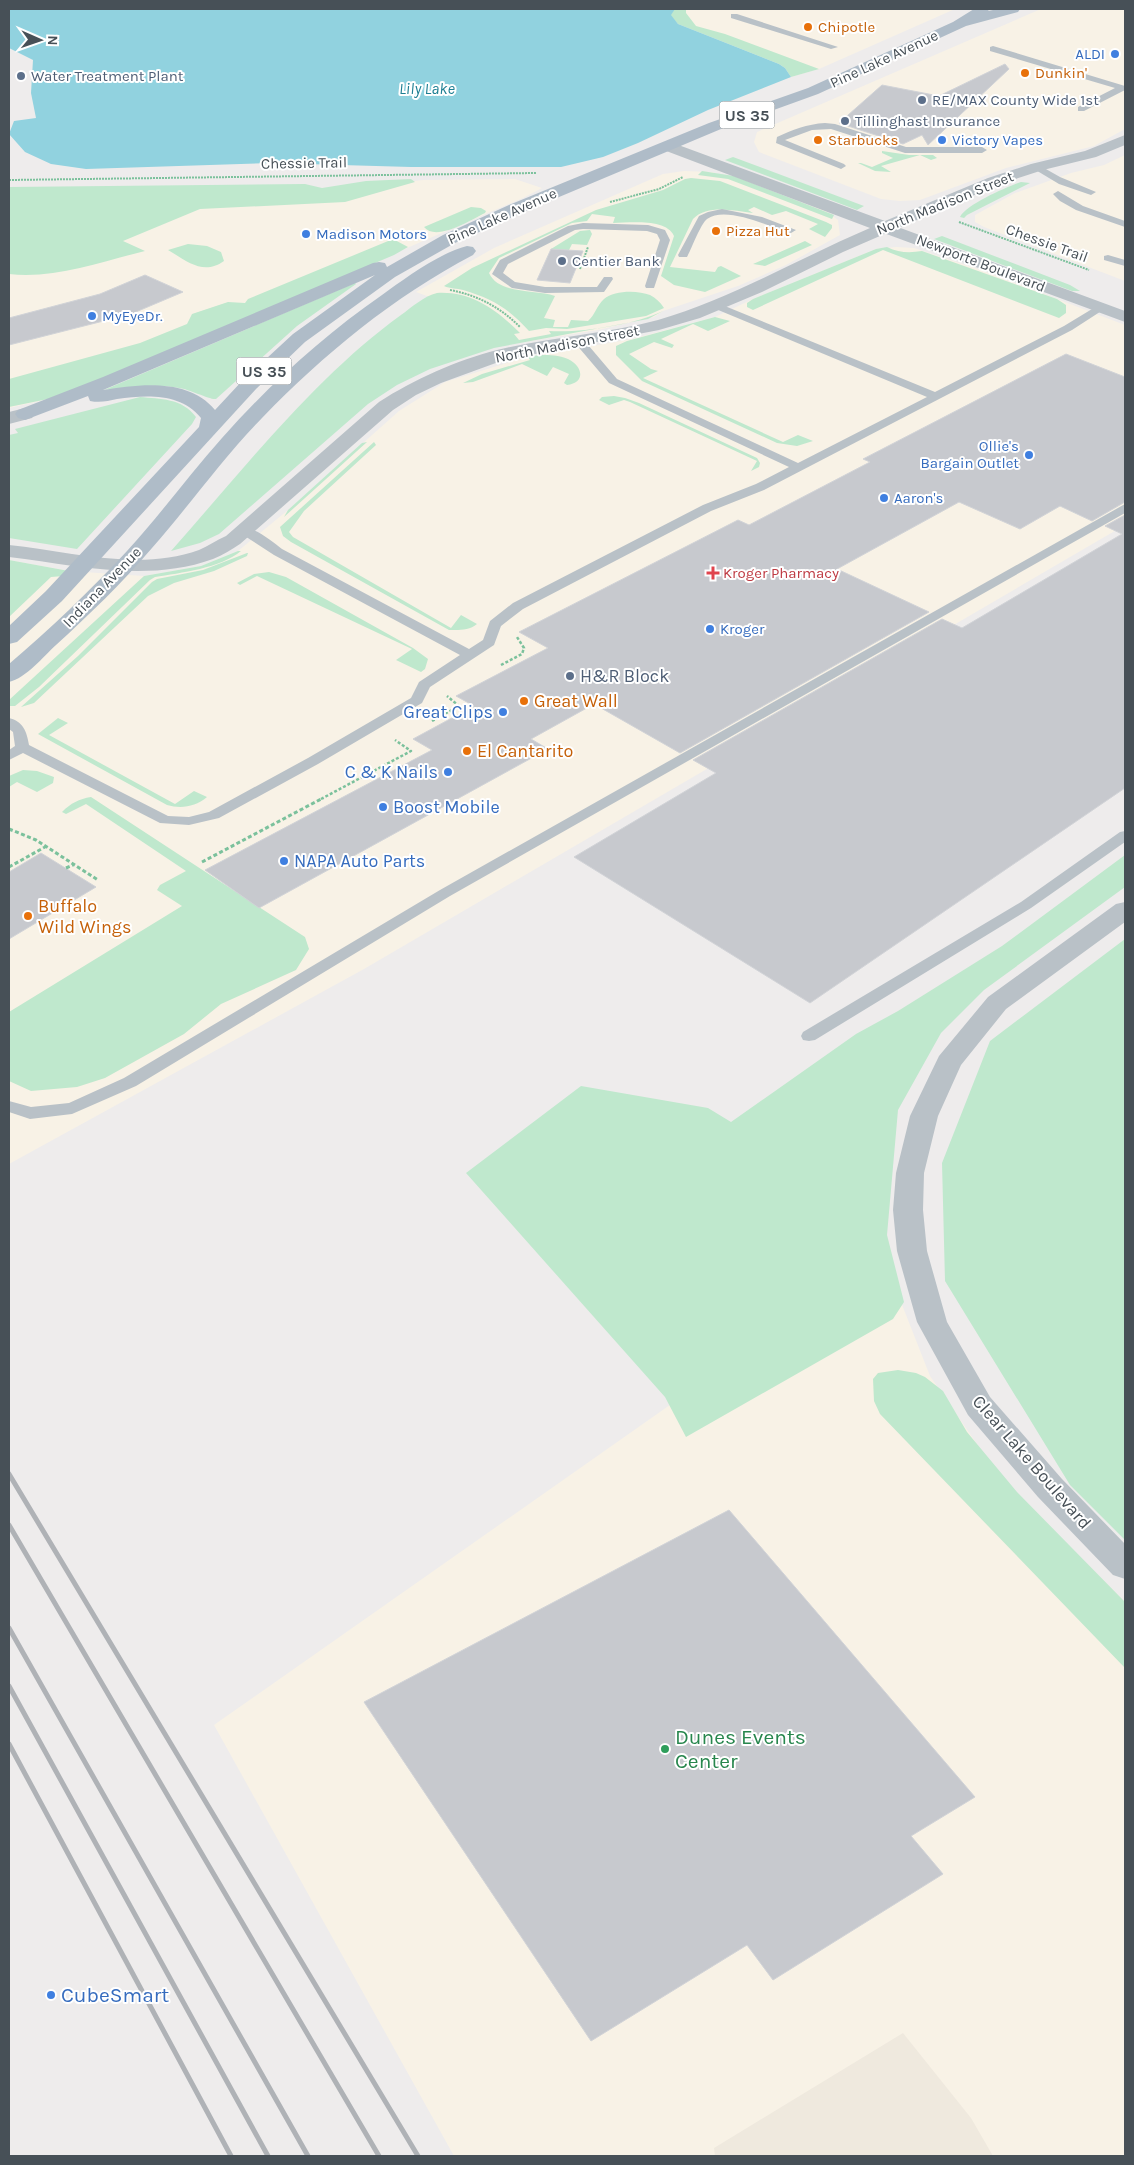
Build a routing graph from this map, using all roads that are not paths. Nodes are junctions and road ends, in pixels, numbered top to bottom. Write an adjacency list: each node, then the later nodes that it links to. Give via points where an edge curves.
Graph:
1 (983, 9): 4 (main road, Pine Lake Avenue / US 35)
2 (1013, 9): 4 (main road, Pine Lake Avenue / US 35)
3 (734, 16): 5 (lane)
4 (964, 23): 7 (main road, Pine Lake Avenue / US 35)
5 (834, 47)
6 (993, 49): 8 (lane, via 1123,88)
7 (803, 95): 9 (main road, Pine Lake Avenue / US 35); 10 (main road, Pine Lake Avenue / US 35)
8 (1081, 109)
9 (692, 136): 12 (street); 13 (main road, Pine Lake Avenue / US 35)
10 (730, 137)
11 (1125, 140): 18 (street, North Madison Street, via 1090,154)
12 (714, 145): 15 (main road, US 35)
13 (667, 146): 15 (street, Newporte Boulevard); 27 (main road, Pine Lake Avenue / US 35)
14 (982, 150): 17 (lane, via 904,150 821,125 780,139 789,148)
15 (690, 155): 16 (main road, US 35); 25 (street, Newporte Boulevard)
16 (672, 163)
17 (841, 166)
18 (1037, 166): 19 (lane, via 1056,180); 22 (street, North Madison Street)
19 (1091, 192)
20 (1058, 194): 24 (lane, via 1062,200)
21 (885, 208): 22 (street, Newporte Boulevard)
22 (910, 218): 23 (street, Newporte Boulevard); 25 (street, North Madison Street)
23 (927, 224)
24 (1125, 224)
25 (887, 228): 35 (street, North Madison Street); 36 (street, Newporte Boulevard)
26 (791, 230): 29 (lane, via 757,217 707,214)
27 (449, 240): 40 (main road, via 347,279 110,382); 41 (main road, Pine Lake Avenue / US 35, via 389,273 299,338)
28 (484, 243): 44 (main road, Pine Lake Avenue / US 35, via 416,280 332,342 230,441)
29 (683, 255)
30 (1108, 258): 31 (lane)
31 (1125, 263)
32 (608, 279): 33 (lane, via 600,290 545,290 512,285 497,274 504,262 572,228 648,228 661,232 665,240)
33 (650, 286)
34 (1122, 297): 36 (street)
35 (715, 305): 38 (street, North Madison Street, via 659,325); 39 (lane)
36 (1101, 308): 37 (street, Newporte Boulevard); 39 (lane)
37 (1125, 317)
38 (579, 341): 42 (lane, via 613,381); 46 (street, North Madison Street, via 500,356 409,391 362,425)
39 (935, 396): 42 (lane)
40 (17, 416): 41 (main road, via 95,397 148,391 173,393 192,400 205,408 211,418)
41 (208, 426): 43 (main road, Pine Lake Avenue / US 35)
42 (798, 467): 49 (lane, via 760,487 707,508 518,606 495,624 489,642)
43 (154, 486): 48 (main road, Indiana Avenue / US 35, via 54,596)
44 (188, 491): 50 (main road, Indiana Avenue / US 35, via 133,557 40,650)
45 (1125, 508): 57 (lane, via 445,893 130,1082 72,1108 30,1113)
46 (243, 531): 47 (street, North Madison Street, via 210,553 153,566 126,566); 49 (lane)
47 (9, 551)
48 (9, 637)
49 (470, 655): 52 (lane, via 424,685 417,700 377,724 240,802 214,815 188,821 165,820)
50 (9, 675)
51 (9, 722): 52 (lane, via 20,731)
52 (22, 747): 53 (lane)
53 (9, 756)
54 (1125, 835): 56 (lane, via 1026,905)
55 (1125, 910): 58 (street, Clear Lake Boulevard, via 997,1003 949,1062 924,1116 910,1173 908,1210 912,1251 932,1322 978,1406 1050,1488)
56 (809, 1036)
57 (9, 1106)
58 (1125, 1565)

